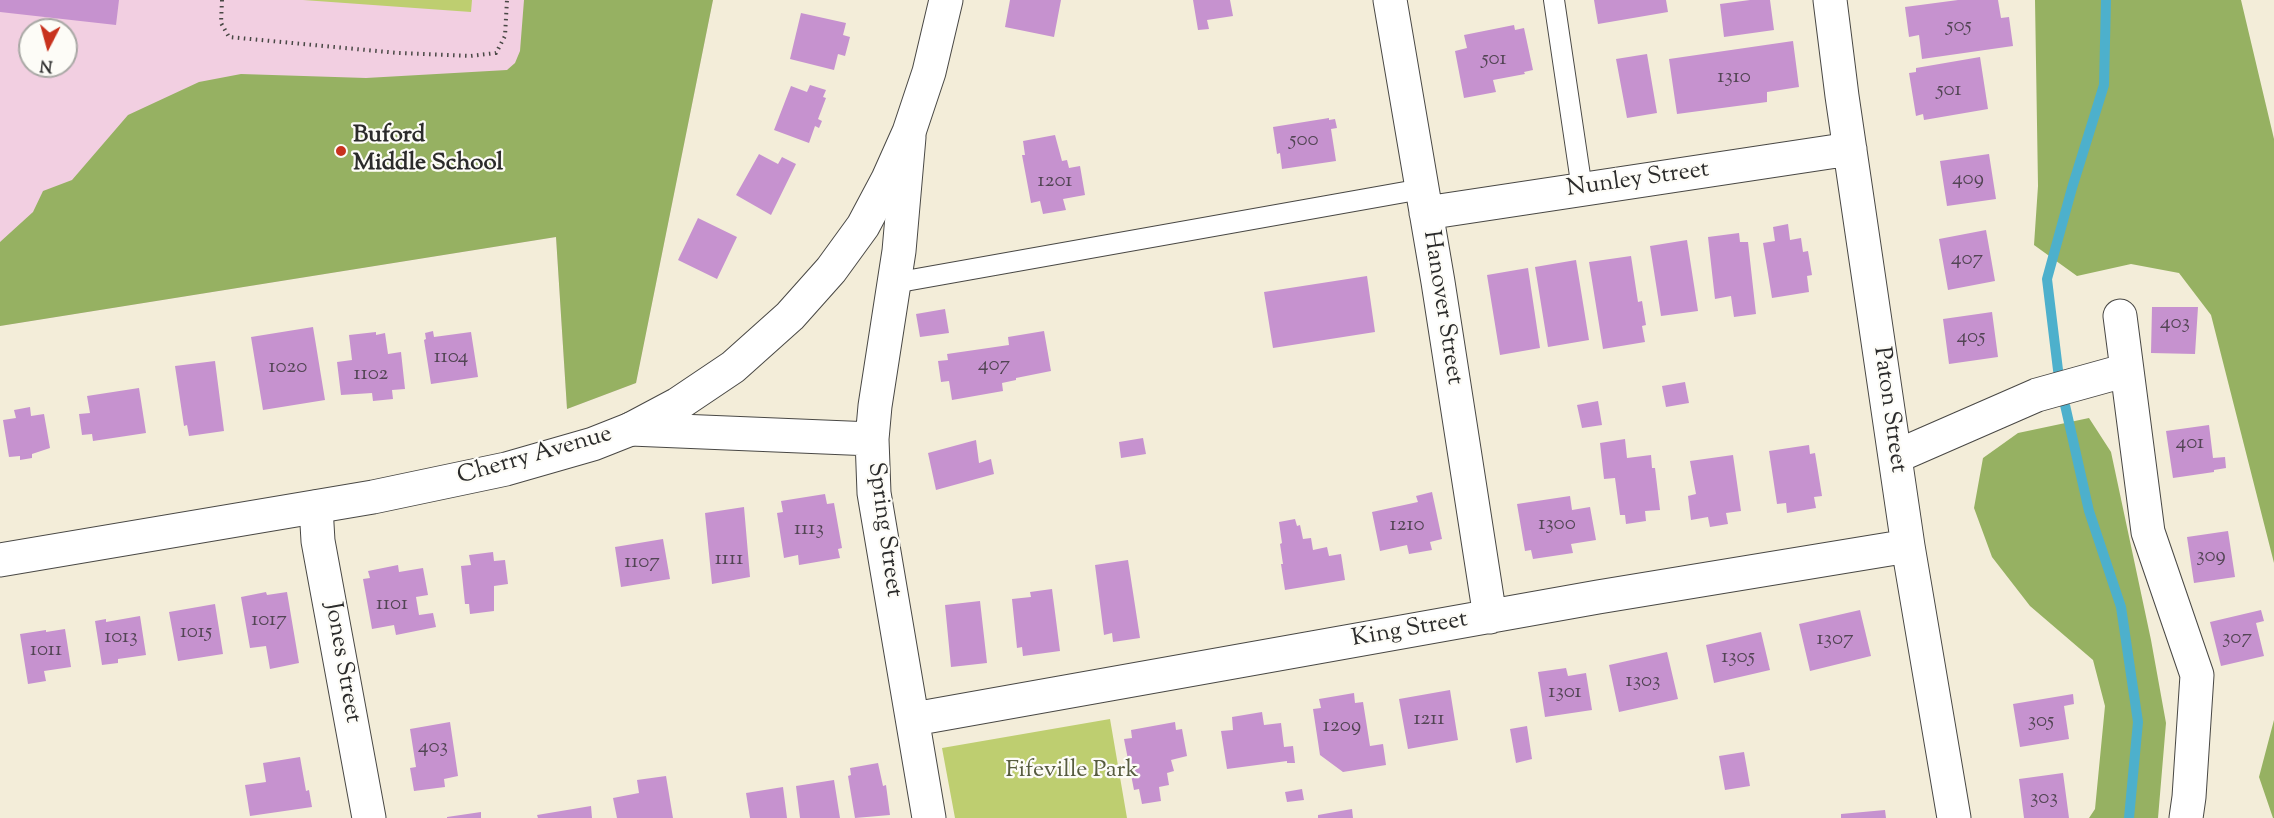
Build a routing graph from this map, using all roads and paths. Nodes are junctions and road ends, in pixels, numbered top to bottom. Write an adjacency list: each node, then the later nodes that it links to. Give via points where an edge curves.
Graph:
1 (222, 0): 2 (path, via 221,23 230,37 470,56 496,53 505,36)
2 (507, 0)
3 (946, 0): 7 (street, Cherry Avenue)
4 (1390, 0): 10 (street, Hanover Street)
5 (1554, 0): 9 (lane)
6 (1830, 0): 8 (street, Paton Street)
7 (909, 132): 11 (street, Spring Street); 14 (street, Cherry Avenue, via 863,226 790,316 733,367 678,404)
8 (1850, 149): 9 (street, Nunley Street); 16 (street, Paton Street)
9 (1582, 189): 10 (street, Nunley Street)
10 (1424, 201): 11 (lane); 20 (street, Hanover Street)
11 (894, 283): 15 (street, Spring Street)
12 (2120, 316): 13 (street)
13 (2127, 369): 16 (street, via 2037,395); 25 (street, via 2148,532 2197,675)
14 (631, 429): 15 (street); 17 (street, Cherry Avenue, via 506,469)
15 (872, 439): 21 (street, Spring Street, via 874,493)
16 (1895, 457): 18 (street, Paton Street)
17 (316, 507): 19 (street, Cherry Avenue); 22 (street, Jones Street, via 318,541)
18 (1908, 546): 20 (street, King Street); 24 (street, Paton Street)
19 (0, 560)
20 (1490, 617): 21 (street, King Street)
21 (914, 719): 23 (street, Spring Street)
22 (369, 818)
23 (929, 818)
24 (1954, 818)
25 (2186, 818)

